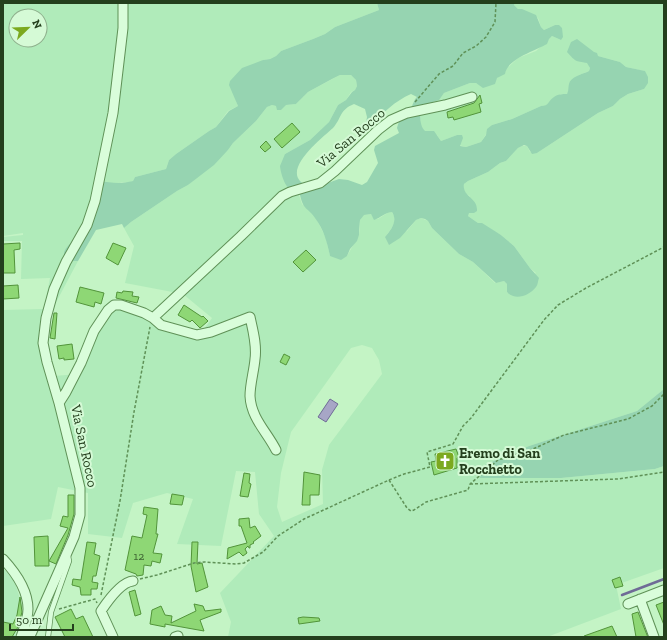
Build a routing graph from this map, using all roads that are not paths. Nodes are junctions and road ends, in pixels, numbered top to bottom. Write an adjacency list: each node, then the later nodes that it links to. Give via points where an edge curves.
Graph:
1 (123, 3): 4 (street, via 123,28 113,113 96,201 87,225 54,289 46,318 44,343)
2 (472, 97): 3 (street, Via San Rocco, via 407,113 391,120 320,182 282,196)
3 (153, 318): 4 (street, Via San Rocco, via 144,312 121,305 114,305 108,310 94,331 81,363); 5 (street, Via San Rocco, via 161,325 197,335 250,317 255,344 250,396 257,422)
4 (59, 403): 6 (street, Via San Rocco, via 80,488 80,515)
5 (276, 450)
6 (67, 552): 13 (street, Via San Rocco, via 31,634); 14 (lane, via 69,561 52,612)
7 (3, 559): 12 (street, via 14,571 27,599 27,620)
8 (132, 581): 15 (street, via 128,581 110,598 101,611)
9 (664, 590): 10 (street)
10 (640, 599): 11 (street); 16 (street)
11 (628, 604)
12 (21, 637)
13 (27, 637)
14 (48, 637)
15 (113, 637)
16 (654, 637)

